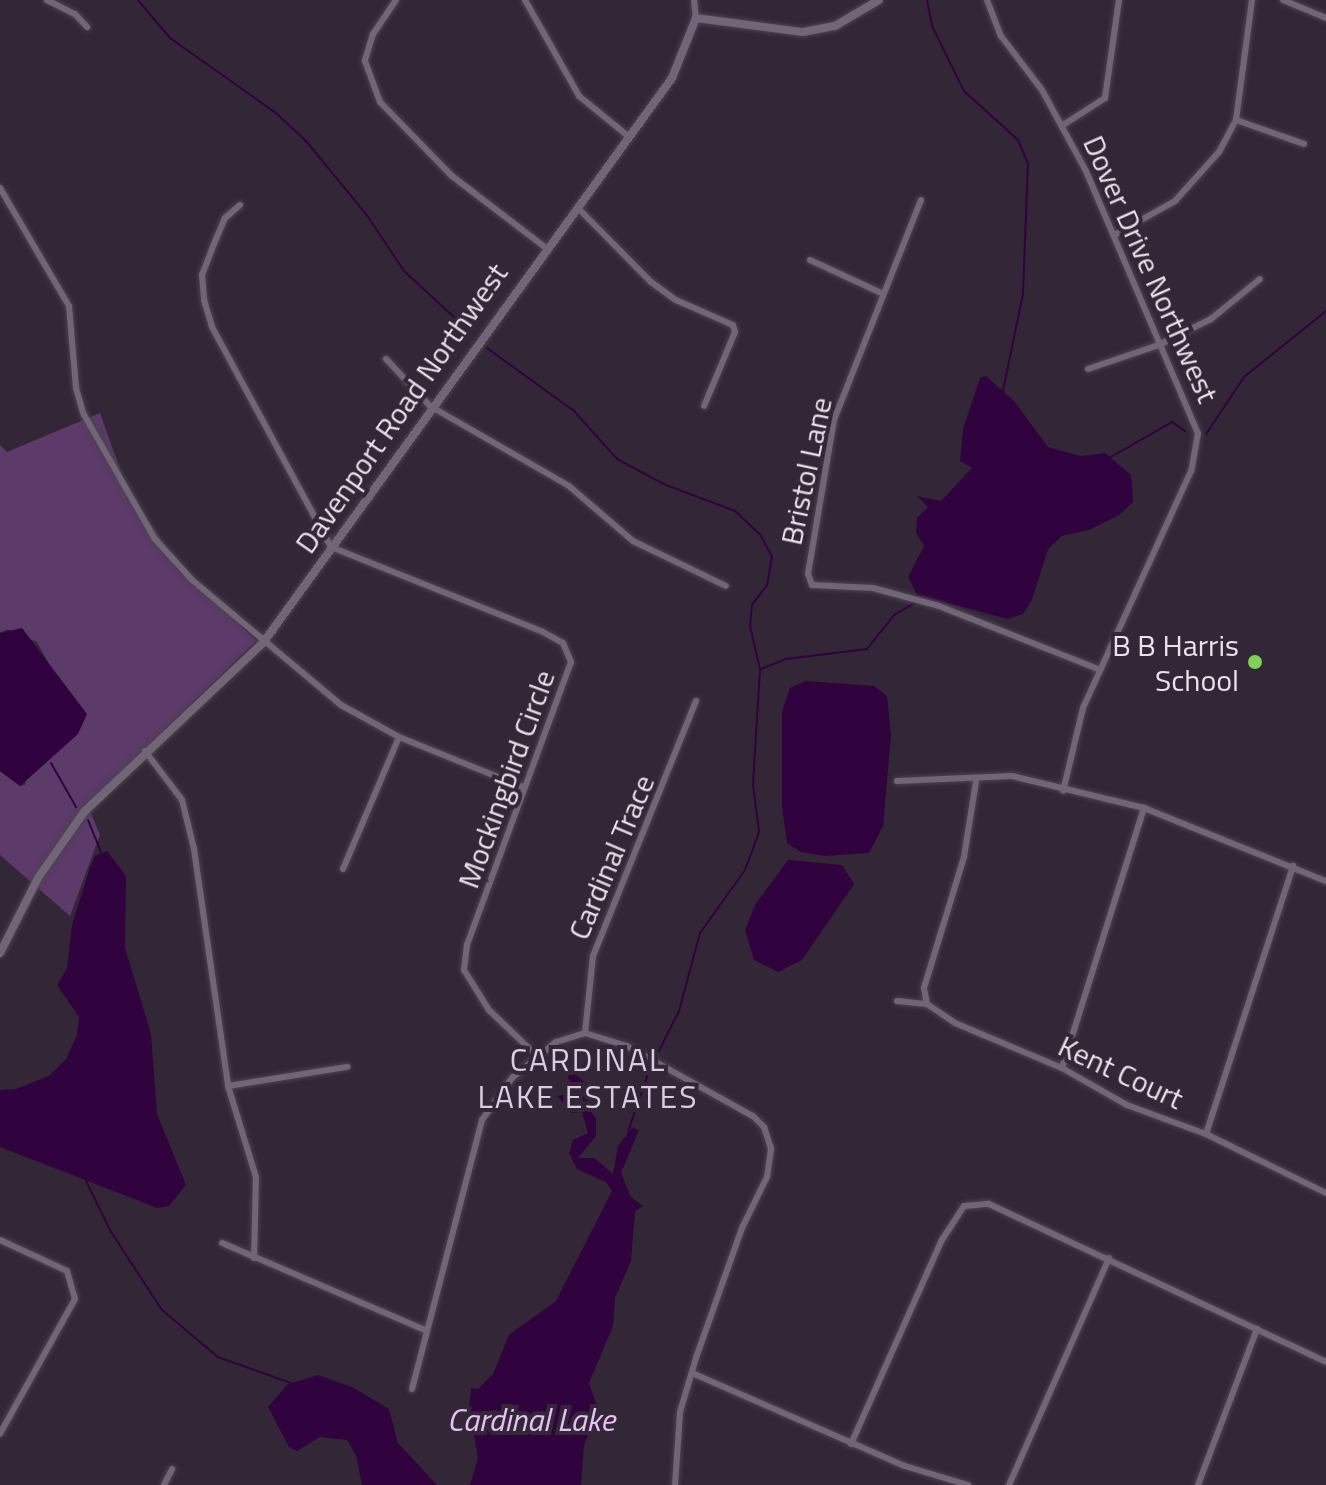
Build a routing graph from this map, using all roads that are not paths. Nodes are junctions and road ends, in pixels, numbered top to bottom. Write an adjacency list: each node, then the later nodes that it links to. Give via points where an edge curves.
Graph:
1 (47, 0): 12 (street, via 75,14)
2 (396, 0): 22 (street, via 373,34 365,61 380,102 452,176)
3 (525, 0): 15 (street, via 579,96)
4 (694, 0): 10 (street)
5 (879, 0): 10 (street, via 835,26 803,32)
6 (987, 0): 14 (street, Dover Drive Northwest, via 1001,36)
7 (1119, 0): 14 (street, via 1105,98)
8 (1252, 0): 13 (street)
9 (1283, 0): 11 (street)
10 (696, 18): 15 (street, Davenport Road Northwest, via 672,78)
11 (1326, 18)
12 (87, 27)
13 (1236, 120): 16 (street); 21 (street, via 1219,152 1175,201)
14 (1063, 125): 21 (street, Dover Drive Northwest)
15 (628, 136): 20 (street, Davenport Road Northwest)
16 (1304, 144)
17 (0, 188): 33 (street, via 69,306 76,388 98,440 155,539)
18 (921, 200): 25 (street)
19 (240, 205): 31 (street, via 225,218 202,275 204,300 212,327)
20 (575, 205): 22 (street, Davenport Road Northwest); 30 (street, via 651,282 676,300 733,325 735,332)
21 (1116, 234): 26 (street, Dover Drive Northwest)
22 (545, 247): 29 (street, Davenport Road Northwest)
23 (810, 260): 25 (street)
24 (1260, 279): 26 (street, via 1211,319)
25 (881, 293): 34 (street, Bristol Lane, via 834,420 807,572 812,585 873,588 911,597)
26 (1159, 345): 28 (street); 34 (street, Dover Drive Northwest, via 1192,413 1197,450)
27 (386, 359): 29 (street)
28 (1088, 369)
29 (430, 406): 31 (street, Davenport Road Northwest); 32 (street, via 569,486 654,555)
30 (704, 406)
31 (331, 547): 33 (street, Davenport Road Northwest); 40 (street, Mockingbird Circle, via 563,643 571,662 568,680)
32 (726, 586)
33 (263, 643): 36 (street, via 341,705); 37 (street, Davenport Road Northwest)
34 (1098, 669): 41 (street, Dover Drive Northwest)
35 (696, 701): 49 (street, Cardinal Trace, via 593,956)
36 (399, 737): 40 (street); 44 (street)
37 (145, 750): 46 (street, Davenport Road Northwest, via 84,812 54,852); 53 (street, via 182,800)
38 (897, 781): 39 (street)
39 (976, 781): 41 (street, via 1012,776); 48 (street, via 964,857 924,988)
40 (523, 787): 50 (street, Mockingbird Circle, via 500,865 467,945 464,970 481,1001)
41 (1063, 791): 42 (street)
42 (1144, 808): 43 (street); 52 (street)
43 (1293, 866): 45 (street); 54 (street)
44 (343, 869)
45 (1326, 881)
46 (0, 953)
47 (897, 1001): 48 (street, Kent Court)
48 (927, 1004): 52 (street, Kent Court, via 955,1023)
49 (585, 1033): 50 (street, via 556,1042); 63 (street, via 652,1057 753,1116 764,1127 771,1149 767,1177 742,1228)
50 (537, 1056): 61 (street, via 512,1078 482,1120)
51 (347, 1067): 53 (street)
52 (1062, 1068): 54 (street, Kent Court, via 1127,1105)
53 (228, 1086): 58 (street, via 256,1177)
54 (1206, 1134): 55 (street, Kent Court)
55 (1326, 1193)
56 (0, 1240): 65 (street, via 67,1271 75,1299)
57 (222, 1243): 58 (street)
58 (254, 1258): 61 (street)
59 (1109, 1258): 60 (street); 66 (street, via 989,1204 964,1206 942,1240); 72 (street)
60 (1257, 1329): 62 (street); 68 (street)
61 (425, 1330): 64 (street)
62 (1326, 1362)
63 (692, 1373): 66 (street); 70 (street, via 680,1412)
64 (412, 1389)
65 (0, 1434)
66 (851, 1444): 71 (street)
67 (172, 1469): 69 (street)
68 (1201, 1484)
69 (164, 1485)
70 (675, 1485)
71 (968, 1485)
72 (1009, 1485)

